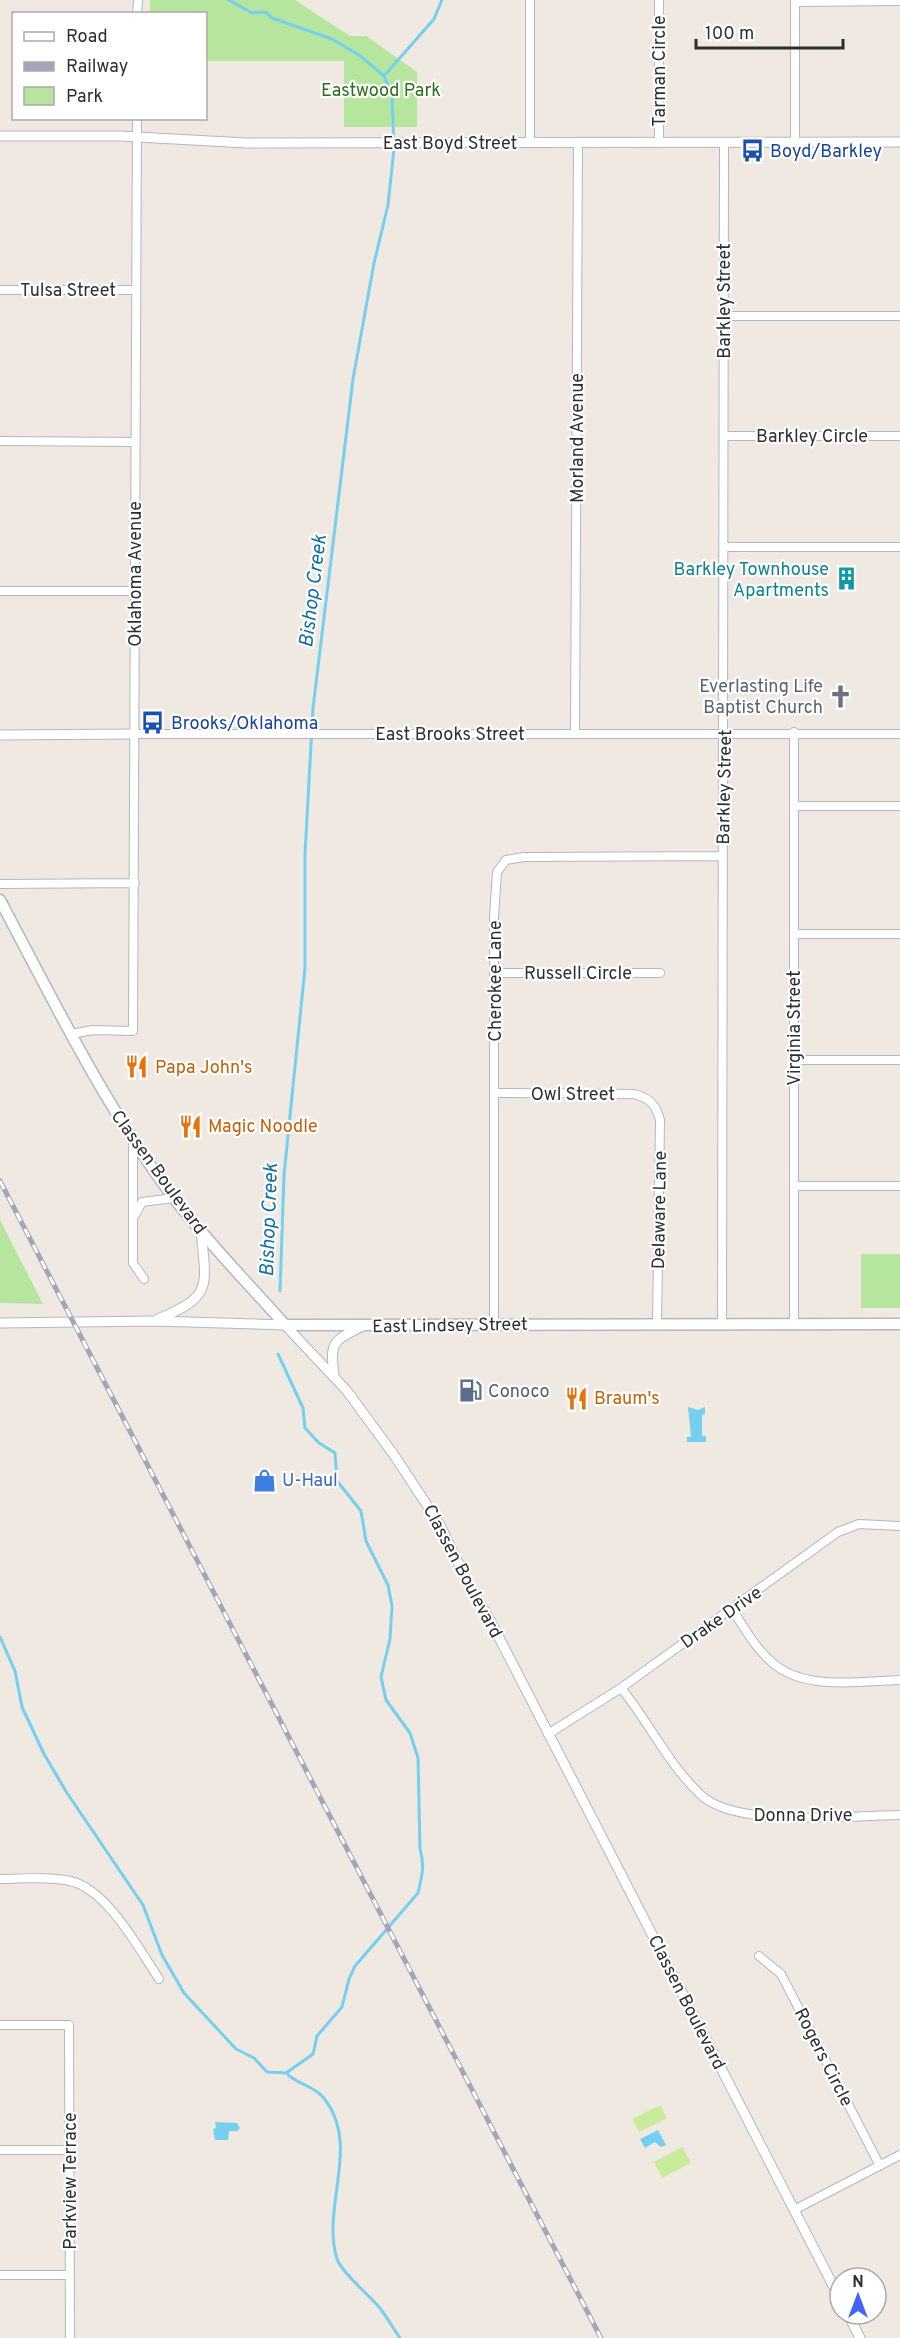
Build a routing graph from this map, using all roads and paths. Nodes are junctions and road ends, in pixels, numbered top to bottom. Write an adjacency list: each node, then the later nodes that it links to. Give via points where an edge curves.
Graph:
1 (530, 0): 8 (street)
2 (659, 0): 10 (street, Tarman Circle)
3 (795, 1): 4 (street); 11 (street)
4 (900, 1)
5 (137, 120): 7 (street, Oklahoma Avenue)
6 (0, 136): 7 (street, East Boyd Street)
7 (136, 137): 8 (street, East Boyd Street, via 246,142); 15 (street, Oklahoma Avenue)
8 (530, 142): 9 (street, East Boyd Street)
9 (578, 142): 10 (street, East Boyd Street); 29 (street, Morland Avenue)
10 (659, 142): 13 (street, East Boyd Street)
11 (795, 142): 12 (street, East Boyd Street); 13 (street, East Boyd Street)
12 (900, 142)
13 (724, 143): 16 (street, Barkley Street)
14 (0, 290): 15 (street, Tulsa Street)
15 (135, 290): 21 (street, Oklahoma Avenue)
16 (725, 316): 17 (street); 18 (street, Barkley Street)
17 (900, 316)
18 (724, 436): 19 (street, Barkley Circle); 22 (street, Barkley Street)
19 (900, 436)
20 (0, 441): 21 (street)
21 (135, 442): 25 (street, Oklahoma Avenue)
22 (725, 547): 23 (street); 26 (street, Barkley Street)
23 (900, 547)
24 (0, 591): 25 (street)
25 (136, 591): 28 (street, Oklahoma Avenue)
26 (724, 732): 27 (street, East Brooks Street); 29 (street, East Brooks Street); 34 (street, Barkley Street)
27 (794, 732): 30 (street, East Brooks Street); 32 (street, Virginia Street)
28 (134, 734): 29 (street, East Brooks Street); 31 (street, East Brooks Street); 36 (street, Oklahoma Avenue)
29 (575, 734)
30 (900, 734)
31 (0, 735)
32 (794, 806): 33 (street); 38 (street, Virginia Street)
33 (900, 806)
34 (723, 856): 40 (street, Cherokee Lane, via 506,860 495,882); 58 (street, Barkley Street)
35 (0, 884): 36 (street)
36 (135, 884): 42 (street, Oklahoma Avenue, via 133,1030)
37 (0, 900): 42 (main road, Classen Boulevard)
38 (794, 934): 39 (street); 43 (street, Virginia Street)
39 (900, 934)
40 (496, 973): 41 (street, Russell Circle); 45 (street, Cherokee Lane)
41 (660, 973)
42 (70, 1034): 47 (main road, Classen Boulevard)
43 (795, 1060): 44 (street); 48 (street, Virginia Street)
44 (900, 1060)
45 (495, 1093): 46 (street, Owl Street, via 634,1094); 56 (street, Cherokee Lane)
46 (649, 1100): 57 (street, Delaware Lane, via 660,1120)
47 (133, 1140): 50 (main road, Classen Boulevard); 51 (street)
48 (794, 1186): 49 (street); 59 (street, Virginia Street)
49 (900, 1186)
50 (174, 1198): 51 (street, via 142,1202); 52 (main road, Classen Boulevard)
51 (133, 1219): 53 (street, via 133,1263)
52 (201, 1231): 54 (street, via 206,1274 200,1293 193,1303); 61 (main road, Classen Boulevard)
53 (144, 1279)
54 (154, 1321): 55 (street, East Lindsey Street); 61 (street, East Lindsey Street)
55 (0, 1323)
56 (494, 1323): 57 (main road, East Lindsey Street); 62 (main road, East Lindsey Street)
57 (657, 1324): 58 (main road, East Lindsey Street)
58 (722, 1324): 59 (main road, East Lindsey Street)
59 (794, 1324): 60 (main road, East Lindsey Street)
60 (900, 1324)
61 (285, 1325): 62 (main road, East Lindsey Street); 63 (street, Classen Boulevard)
62 (363, 1326): 63 (street, via 333,1344)
63 (334, 1376): 68 (street, Classen Boulevard, via 372,1422 440,1525)
64 (900, 1526): 65 (street, Drake Drive, via 868,1523 843,1529)
65 (732, 1609): 66 (street, via 758,1647 790,1674 825,1680); 67 (street, Drake Drive)
66 (900, 1680)
67 (621, 1688): 68 (street, Drake Drive); 69 (street, Donna Drive, via 691,1785 723,1809 755,1816)
68 (548, 1734): 78 (street, Classen Boulevard)
69 (900, 1815)
70 (0, 1879): 72 (street, via 64,1880 87,1887 103,1900)
71 (759, 1956): 77 (street, Rogers Circle, via 781,1974)
72 (159, 1979)
73 (0, 2025): 75 (street, Parkview Terrace, via 69,2025)
74 (0, 2150): 75 (street)
75 (70, 2150): 80 (street, Parkview Terrace)
76 (900, 2155): 77 (street)
77 (880, 2166): 78 (street)
78 (794, 2210): 81 (street, Classen Boulevard)
79 (0, 2275): 80 (street)
80 (70, 2275): 82 (street, Parkview Terrace)
81 (828, 2276)
82 (70, 2338)

